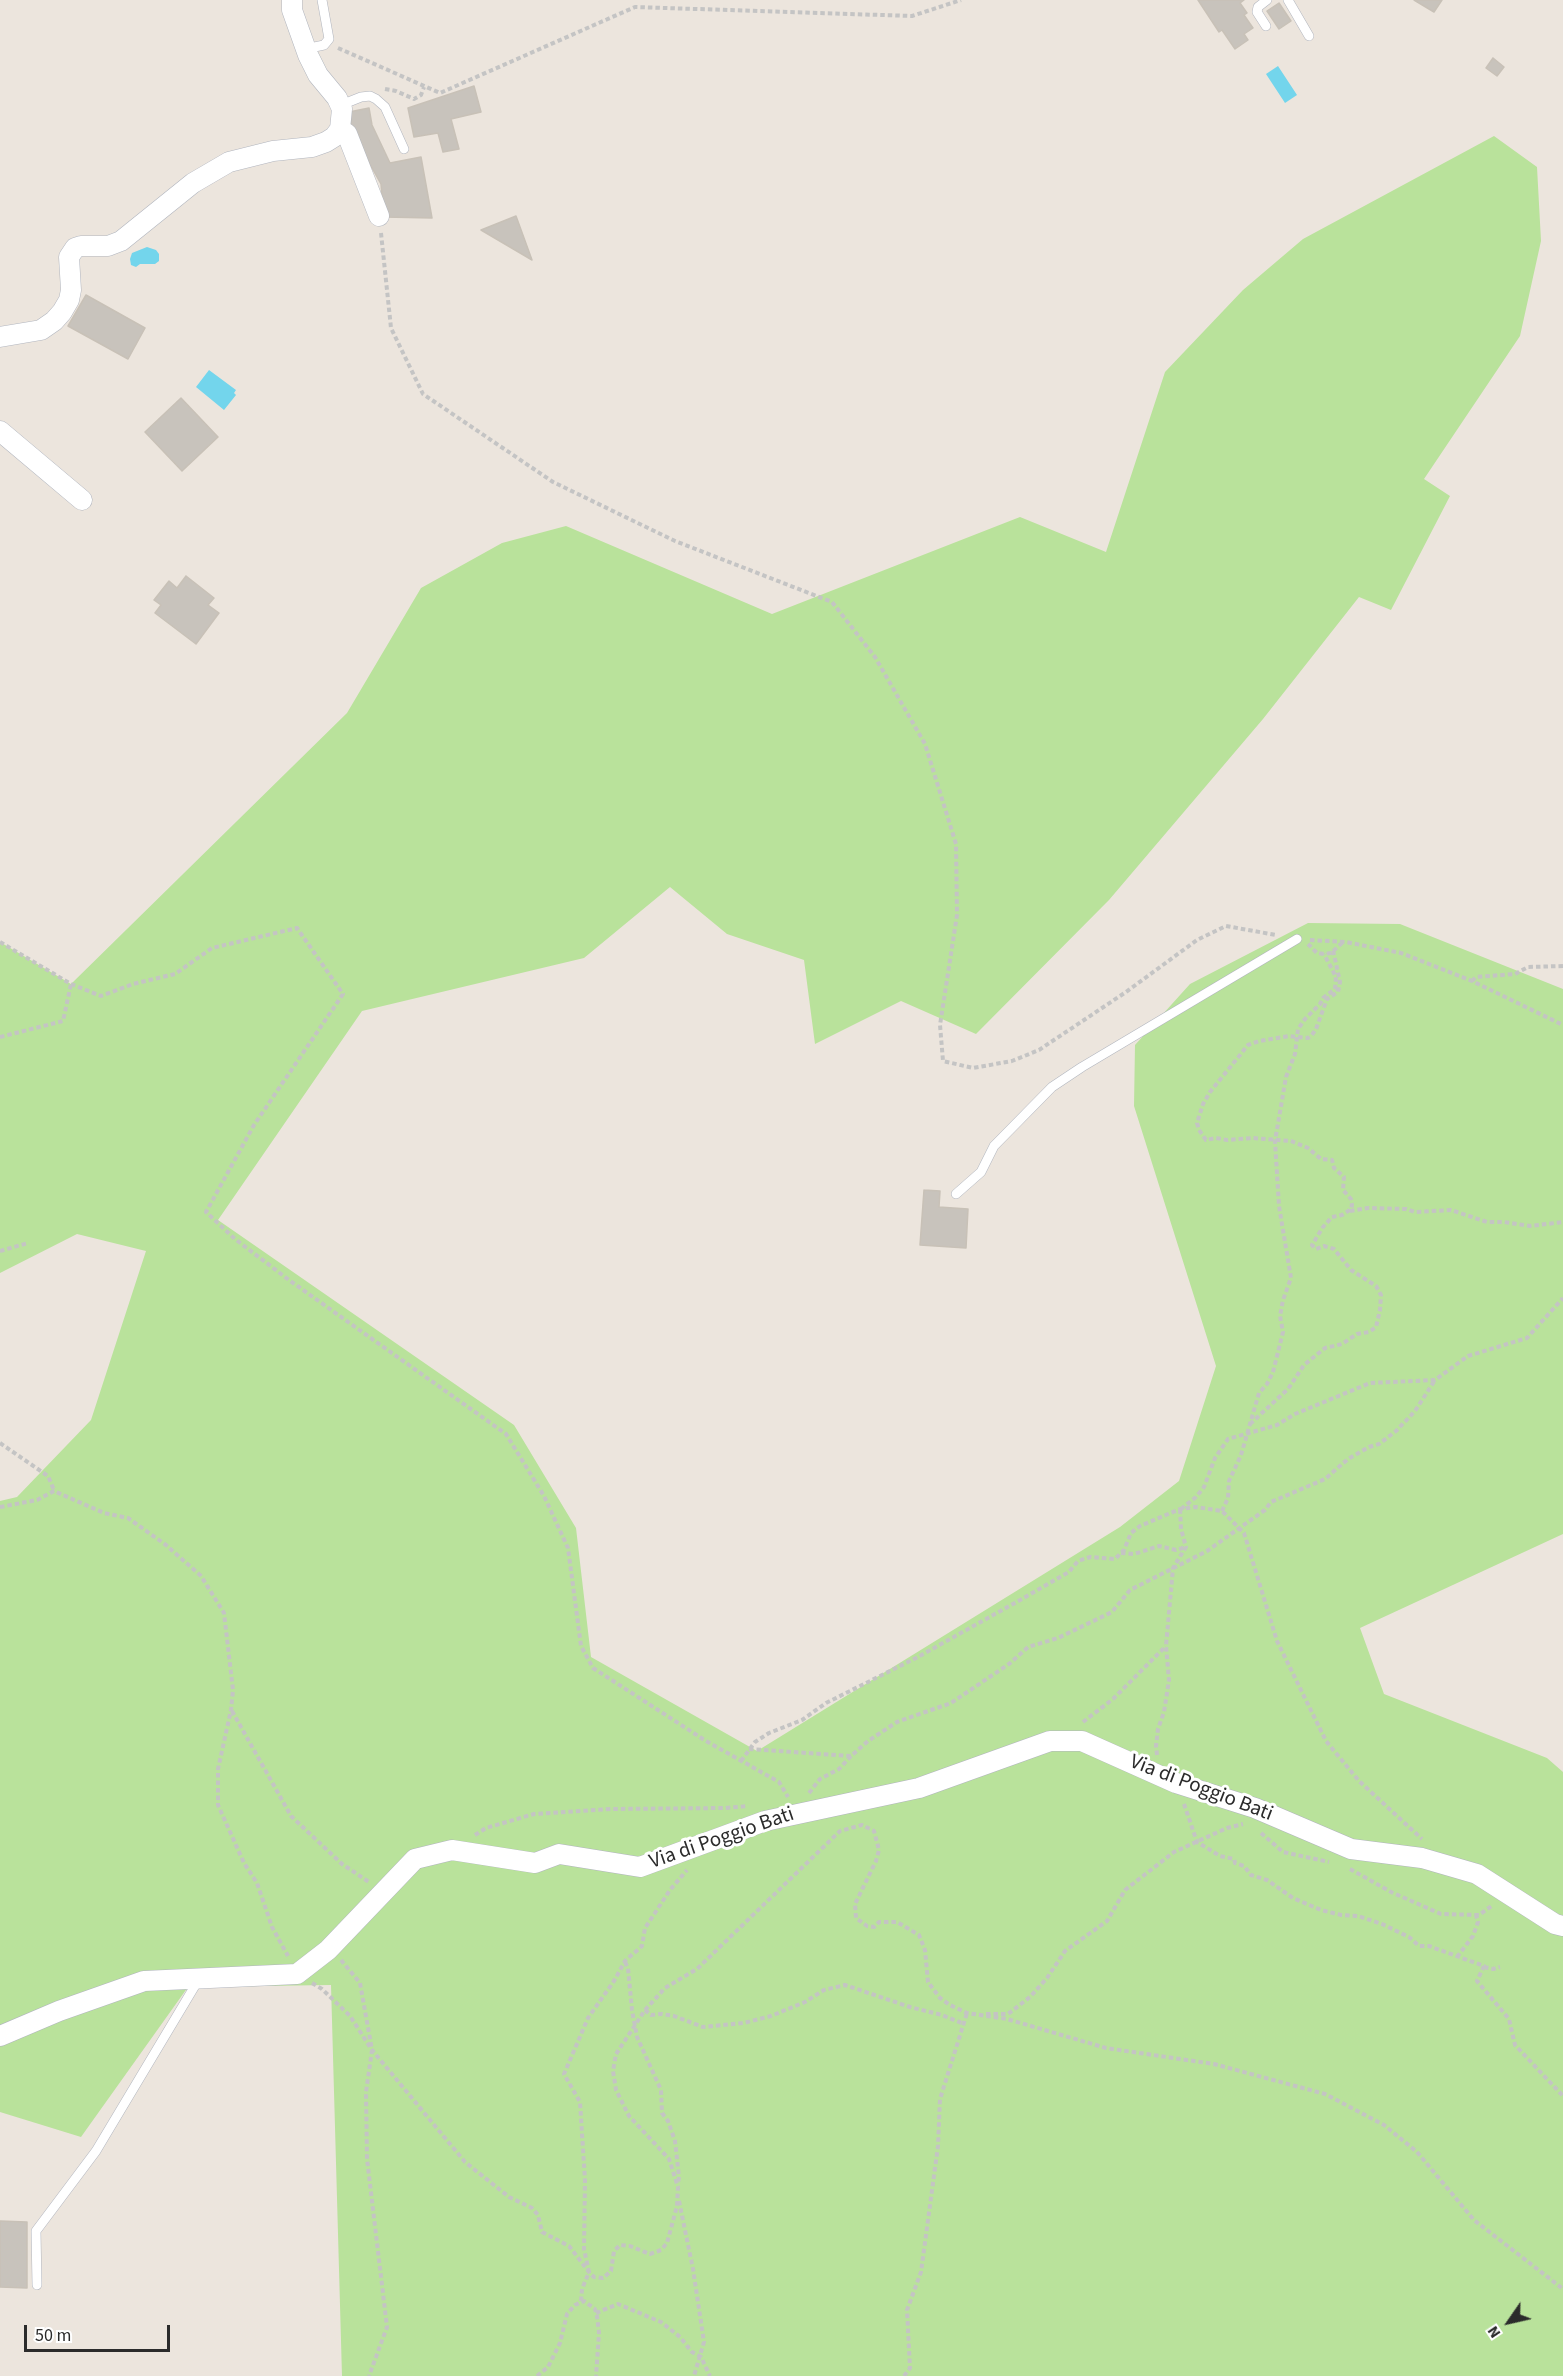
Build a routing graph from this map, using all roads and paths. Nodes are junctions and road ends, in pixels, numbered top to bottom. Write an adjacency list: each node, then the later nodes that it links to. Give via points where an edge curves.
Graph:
1 (292, 0): 9 (street)
2 (322, 0): 8 (lane)
3 (961, 0): 10 (path, via 912,16 635,8 440,93)
4 (1267, 0): 6 (lane, via 1257,12)
5 (1288, 0): 7 (lane)
6 (1266, 26)
7 (1309, 36)
8 (327, 41): 9 (lane); 10 (path)
9 (305, 49): 12 (street, via 318,75)
10 (424, 87): 11 (path, via 414,99 386,88)
11 (374, 98): 12 (lane, via 361,97); 14 (lane, via 385,107)
12 (341, 105): 13 (street)
13 (340, 129): 15 (street, via 347,134); 16 (street, via 326,142 312,147 229,162 193,183 121,241 75,248 69,257 69,300 62,312 41,330)
14 (404, 149)
15 (379, 216): 19 (path, via 392,328 423,394 553,482 675,541 832,602 875,657 926,744 956,844 957,915 940,1025 943,1060 973,1068 1039,1050 1197,940 1226,926)
16 (0, 337)
17 (0, 431): 18 (street)
18 (82, 500)
19 (1297, 939): 21 (path); 30 (lane, via 1052,1087 994,1146 981,1172)
20 (0, 942): 25 (path)
21 (1346, 942): 22 (path); 24 (path, via 1401,953)
22 (1333, 950): 28 (path, via 1340,982 1338,992 1327,999 1312,1035); 28 (path, via 1324,954 1336,977 1335,988 1305,1019)
23 (1563, 966): 24 (path, via 1528,967 1515,974 1476,977)
24 (1472, 981): 26 (path)
25 (70, 984): 27 (path, via 63,1021); 53 (path, via 101,996 175,974 212,948 297,928 343,994 254,1125 206,1212 289,1280 506,1434 544,1496 568,1548 581,1646 593,1668)
26 (1563, 1024)
27 (0, 1037)
28 (1297, 1037): 29 (path); 29 (path, via 1248,1045 1210,1092 1197,1123 1206,1140)
29 (1275, 1141): 31 (path, via 1297,1142 1321,1159 1332,1160 1344,1177 1343,1190 1351,1199 1351,1209); 37 (path, via 1279,1206 1291,1278 1283,1300 1283,1332 1273,1372 1259,1393)
30 (956, 1194)
31 (1346, 1212): 32 (path, via 1368,1208 1451,1210 1486,1222 1530,1226); 37 (path, via 1332,1217 1312,1245 1316,1249 1334,1249 1352,1270 1380,1292 1376,1327 1325,1348 1304,1365 1288,1389)
32 (1563, 1222)
33 (28, 1243): 34 (path)
34 (0, 1251)
35 (1563, 1298): 36 (path, via 1527,1338 1468,1356)
36 (1435, 1380): 38 (path, via 1370,1383 1277,1425); 44 (path, via 1415,1412 1379,1444 1348,1459 1325,1479 1271,1502)
37 (1250, 1424): 38 (path)
38 (1246, 1434): 42 (path, via 1228,1439 1204,1487); 43 (path)
39 (0, 1443): 40 (path, via 48,1476)
40 (54, 1491): 41 (path, via 37,1500); 49 (path, via 104,1514 128,1518 201,1576 224,1613 233,1690)
41 (0, 1507)
42 (1180, 1509): 43 (path); 45 (path); 46 (path, via 1140,1526 1131,1533)
43 (1222, 1511): 44 (path)
44 (1239, 1527): 47 (path, via 1207,1551); 62 (path, via 1277,1641 1326,1741 1359,1781 1422,1838)
45 (1186, 1547): 46 (path, via 1176,1550 1159,1546 1134,1554); 47 (path)
46 (1120, 1553): 51 (path, via 1115,1559 1090,1557 1078,1561 1069,1572 916,1658 826,1703 802,1720 769,1733)
47 (1173, 1568): 48 (path); 52 (path, via 1130,1590 1112,1612 1058,1638 1028,1647 951,1702 897,1722)
48 (1166, 1646): 50 (path, via 1113,1699); 54 (path, via 1169,1686 1156,1746)
49 (231, 1710): 65 (path, via 291,1816 342,1864); 74 (path, via 218,1769 218,1805)
50 (1063, 1741): 54 (street, Via di Poggio Bati, via 1082,1741); 60 (street, Via di Poggio Bati, via 1050,1741 919,1788 791,1814)
51 (748, 1749): 52 (path); 53 (path)
52 (851, 1756): 55 (path)
53 (740, 1761): 56 (path, via 780,1782 792,1801)
54 (1169, 1780): 58 (street, Via di Poggio Bati); 59 (path)
55 (802, 1795)
56 (779, 1803)
57 (758, 1805): 61 (path, via 534,1814 486,1828)
58 (1251, 1815): 59 (path); 62 (street, Via di Poggio Bati, via 1351,1849); 63 (path, via 1283,1852)
59 (1197, 1842): 70 (path, via 1220,1856 1234,1859 1251,1875 1267,1880 1293,1898 1321,1910 1382,1924 1419,1946); 77 (path, via 1174,1852 1125,1890 1107,1921 1065,1951 1047,1978 1008,2014)
60 (700, 1845): 61 (street, Via di Poggio Bati, via 640,1867 559,1854 535,1863); 71 (path, via 688,1869 645,1928 642,1946)
61 (452, 1850): 65 (street, Via di Poggio Bati, via 415,1859)
62 (1422, 1858): 66 (street, Via di Poggio Bati, via 1477,1874)
63 (1339, 1864)
64 (1350, 1869): 67 (path, via 1441,1914)
65 (383, 1892): 69 (street, Via di Poggio Bati)
66 (1509, 1894): 67 (path); 68 (street, Via di Poggio Bati)
67 (1476, 1915): 70 (path, via 1473,1936)
68 (1563, 1926)
69 (328, 1950): 74 (street, Via di Poggio Bati); 81 (path, via 360,1983)
70 (1458, 1957): 72 (path)
71 (625, 1961): 79 (path); 85 (path, via 588,2018 564,2074 580,2102 584,2249)
72 (1484, 1966): 73 (path); 82 (path, via 1477,1981 1509,2019 1515,2045)
73 (1500, 1967)
74 (297, 1974): 75 (street); 81 (path, via 322,1989 350,2016)
75 (199, 1979): 80 (street, via 144,1981); 86 (lane, via 96,2151 36,2231)
76 (645, 2010): 77 (path, via 665,1988 697,1969 840,1830 861,1825 873,1831 879,1850 855,1904 856,1918 867,1926 892,1921 913,1930 923,1943 928,1982 933,1990); 78 (path, via 651,2015 662,2014 703,2027 744,2023 845,1985); 79 (path)
77 (967, 2013): 78 (path); 87 (path, via 1007,2019 1106,2049 1214,2064 1325,2094 1384,2125 1418,2152 1474,2220)
78 (964, 2024): 96 (path, via 940,2099 938,2146 921,2272 907,2310 910,2368)
79 (634, 2026): 83 (path, via 661,2090 663,2114 675,2140); 83 (path, via 616,2054 616,2090 629,2116 669,2159)
80 (0, 2036)
81 (372, 2050): 85 (path, via 465,2162 509,2197 532,2208 538,2214 542,2232 569,2246); 91 (path, via 366,2092 367,2159 387,2327)
82 (1563, 2096)
83 (678, 2187): 84 (path)
84 (677, 2196): 85 (path, via 667,2243 661,2250 650,2254 620,2245 614,2251 609,2274 603,2278); 90 (path, via 704,2342)
85 (589, 2272): 88 (path)
86 (37, 2285)
87 (1563, 2289)
88 (581, 2301): 89 (path, via 591,2304); 92 (path, via 567,2314 560,2343 548,2367)
89 (596, 2313): 90 (path, via 618,2304 661,2322); 93 (path)
90 (701, 2357): 94 (path); 95 (path)
91 (369, 2376)
92 (537, 2376)
93 (596, 2376)
94 (694, 2376)
95 (710, 2376)
96 (904, 2376)

